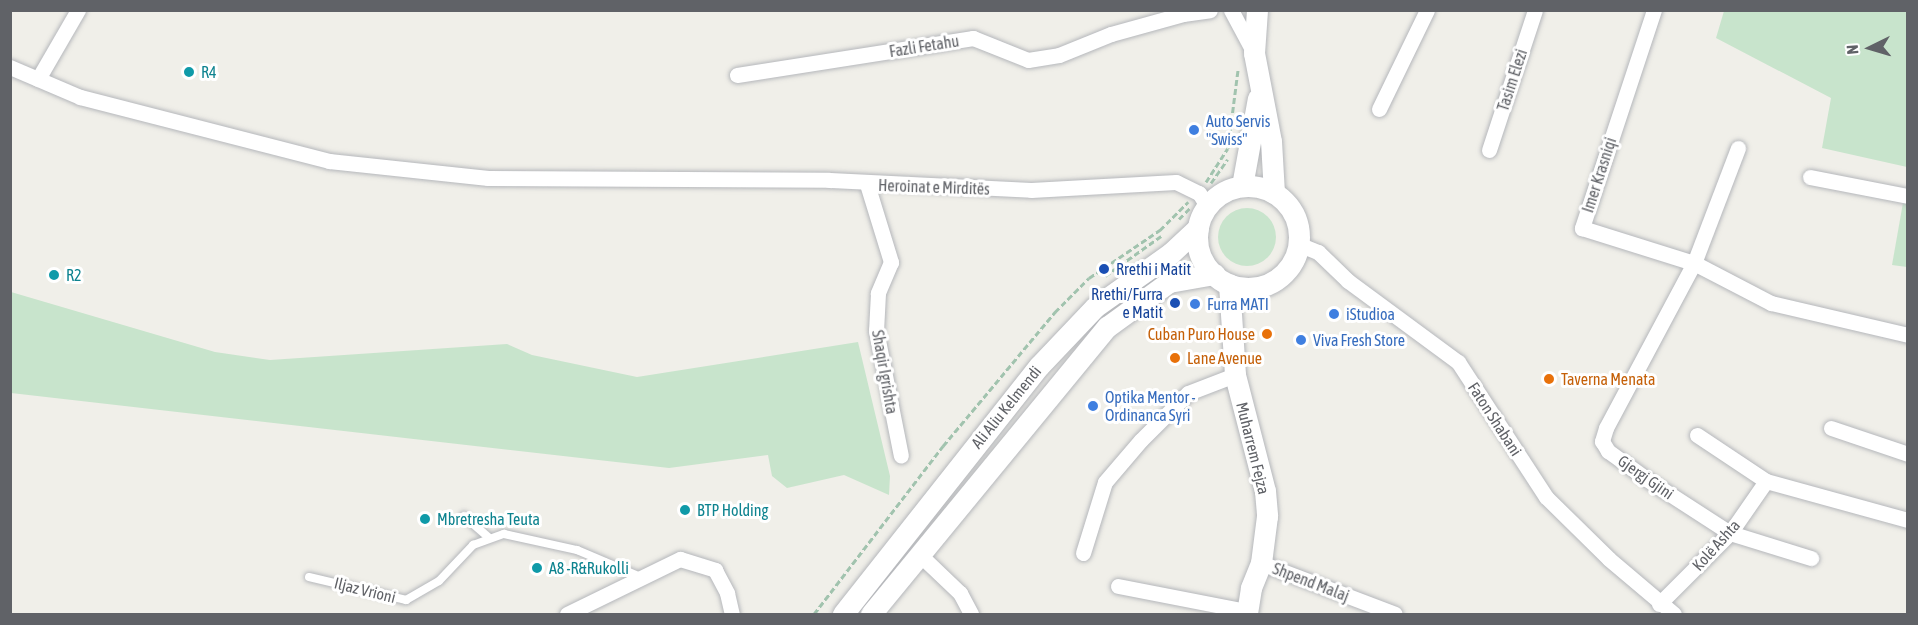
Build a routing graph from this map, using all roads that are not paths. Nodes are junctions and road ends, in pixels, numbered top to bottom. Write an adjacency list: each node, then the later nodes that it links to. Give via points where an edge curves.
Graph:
1 (78, 10): 11 (street)
2 (1210, 10): 10 (street, Fazli Fetahu, via 1111,34 1059,55 1028,60 973,38)
3 (1231, 10): 8 (street)
4 (1257, 10): 8 (main road)
5 (1427, 10): 13 (street)
6 (1535, 10): 15 (street, Tasim Elezi)
7 (1654, 10): 24 (street, Imer Krasniqi, via 1582,228)
8 (1254, 53): 12 (main road)
9 (10, 67): 11 (street, Heroinat e Mirditës)
10 (737, 75)
11 (38, 79): 17 (street, Heroinat e Mirditës, via 80,97 329,160 488,178 828,180)
12 (1259, 89): 18 (main road); 19 (main road, via 1271,141)
13 (1379, 109)
14 (1738, 148): 24 (street)
15 (1489, 150)
16 (1809, 177): 20 (street)
17 (867, 184): 21 (street, Heroinat e Mirditës, via 1031,190 1176,182 1198,193); 31 (street, Shaqir Igrishta, via 891,262 878,293 876,330)
18 (1242, 186): 19 (main road); 21 (main road, via 1221,194)
19 (1274, 193): 23 (main road, via 1292,212)
20 (1908, 196)
21 (1207, 207): 22 (main road)
22 (1198, 228): 25 (main road, via 1199,250); 48 (main road, Ali Aliu Kelmendi, via 1171,254 1095,307 1039,366)
23 (1298, 244): 25 (main road, via 1290,265 1274,280 1251,287); 44 (street, Faton Shabani, via 1318,252 1347,281 1458,362 1546,497)
24 (1694, 262): 26 (street, Imer Krasniqi, via 1771,303); 35 (street, Gjergj Gjini, via 1602,441 1608,451 1648,480)
25 (1222, 279): 27 (main road, Muharrem Fejza); 38 (main road, Ali Aliu Kelmendi, via 1169,282 1107,327)
26 (1908, 335)
27 (1235, 375): 37 (street, via 1188,393 1105,482); 40 (main road, Muharrem Fejza, via 1265,491 1267,516)
28 (1831, 428): 30 (street)
29 (1697, 435): 32 (street)
30 (1908, 454)
31 (901, 456)
32 (1766, 481): 34 (street); 35 (street, Kolë Ashta)
33 (464, 516): 36 (lane)
34 (1908, 520)
35 (1730, 533): 39 (street, Gjergj Gjini); 44 (street, Kolë Ashta)
36 (488, 537): 41 (lane, Iljaz Vrioni, via 473,545 427,591 406,600); 42 (lane, via 504,534 577,550)
37 (1083, 553)
38 (919, 554): 49 (main road, Ali Aliu Kelmendi); 50 (street, via 960,593)
39 (1811, 558)
40 (1261, 562): 45 (main road, Muharrem Fejza); 51 (street, Shpend Malaj)
41 (309, 577)
42 (643, 578): 46 (street); 47 (street, via 680,560 696,561 715,570 727,593)
43 (1118, 586): 45 (street, Muharrem Fejza)
44 (1659, 604): 52 (street, Faton Shabani)
45 (1247, 613)
46 (567, 615)
47 (732, 615)
48 (843, 615)
49 (871, 615)
50 (971, 615)
51 (1395, 615)
52 (1674, 615)

